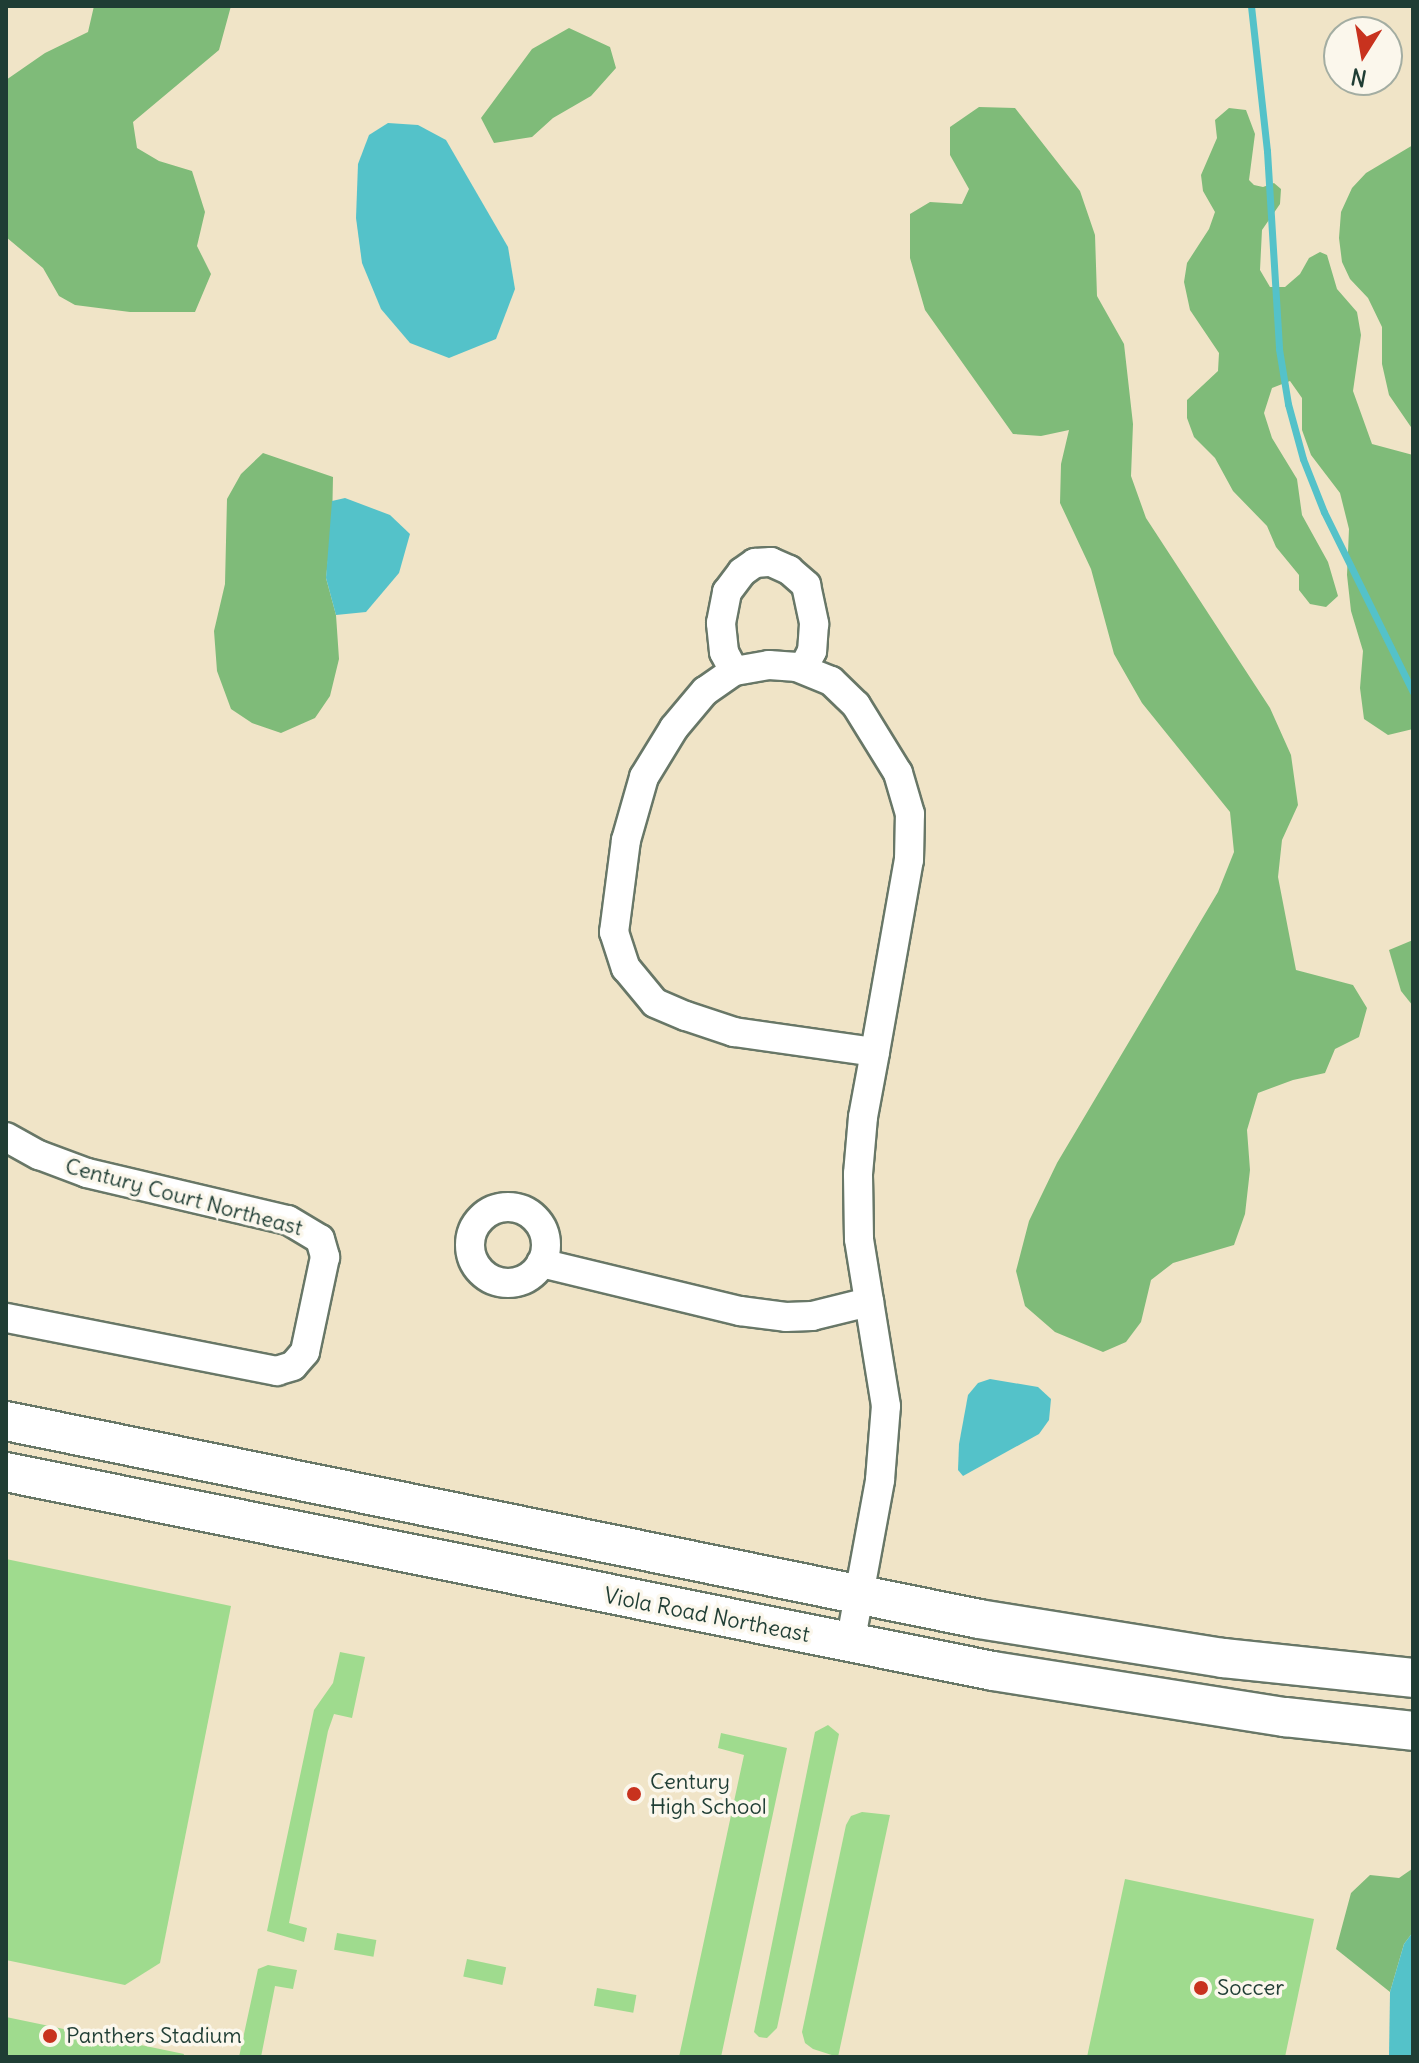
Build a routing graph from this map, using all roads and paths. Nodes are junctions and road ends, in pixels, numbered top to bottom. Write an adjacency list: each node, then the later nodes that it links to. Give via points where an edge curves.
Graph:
1 (803, 669): 2 (street, via 769,665); 2 (street, via 812,651 814,624 806,585 771,562 755,563 727,592 721,623 724,652); 3 (street, via 831,681 856,705 898,773 910,814 909,860)
2 (734, 671): 3 (street, via 697,700 644,777 626,840 614,932 626,968 655,1003 686,1016 734,1032)
3 (875, 1052): 6 (street, via 858,1174 859,1239)
4 (6, 1137): 7 (street, Century Court Northeast, via 87,1173 288,1220 320,1239 325,1257 305,1352 293,1366 277,1371)
5 (541, 1263): 6 (street, via 740,1311 786,1317)
6 (869, 1302): 10 (street, via 886,1406 880,1480)
7 (6, 1318)
8 (6, 1421): 10 (main road)
9 (6, 1472): 11 (main road, Viola Road Northeast)
10 (860, 1595): 11 (street); 12 (main road, via 1112,1642)
11 (850, 1644): 13 (main road, Viola Road Northeast, via 1184,1702)
12 (1413, 1678)
13 (1413, 1731)

